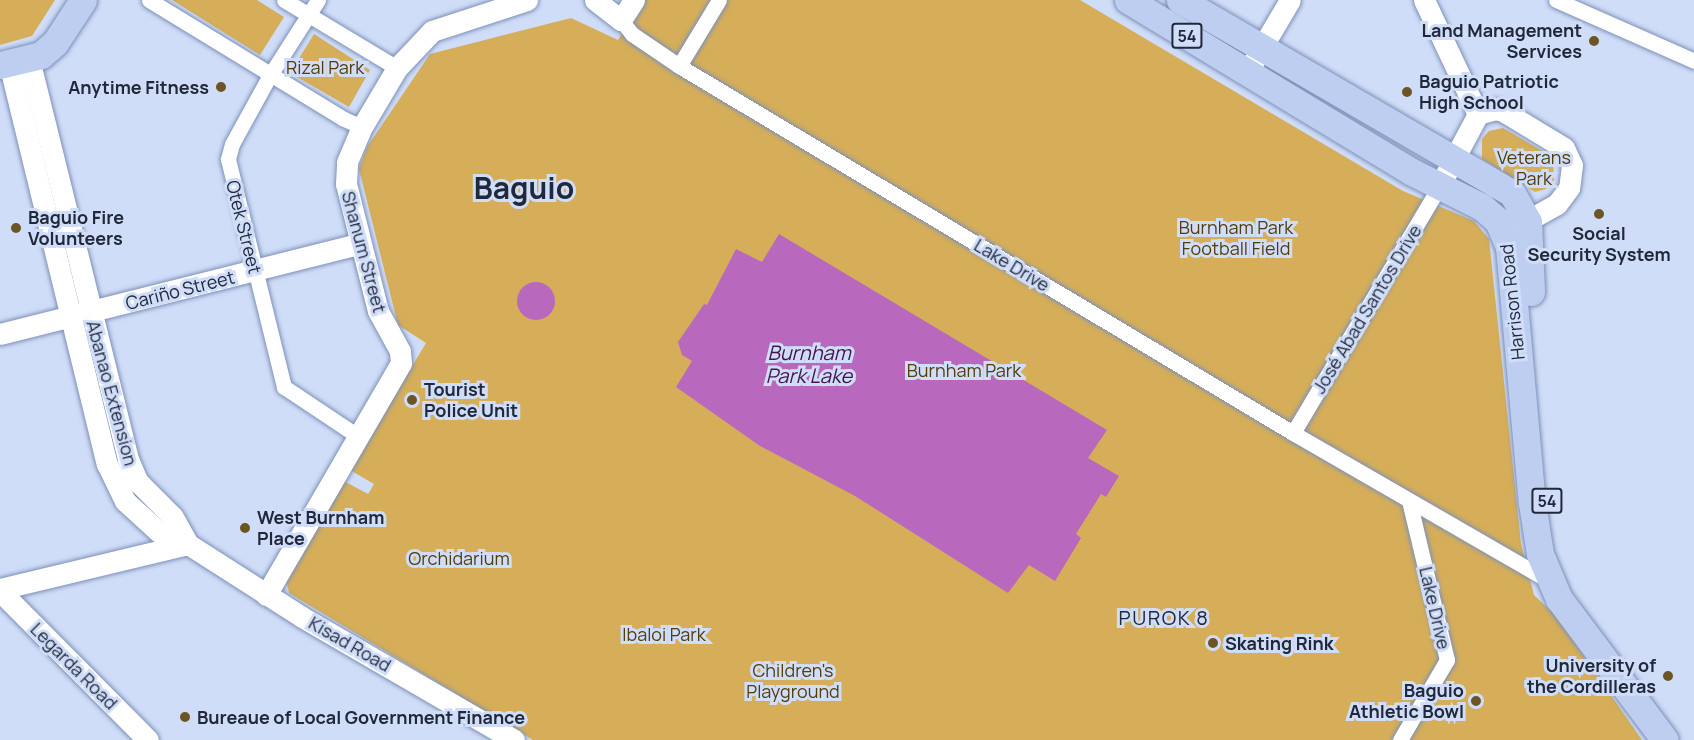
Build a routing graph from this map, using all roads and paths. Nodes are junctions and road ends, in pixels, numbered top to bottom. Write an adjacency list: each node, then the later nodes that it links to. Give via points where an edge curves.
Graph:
1 (83, 0): 17 (highway, via 55,43 41,55)
2 (149, 0): 21 (street)
3 (284, 0): 15 (street)
4 (318, 0): 15 (street, Otek Street)
5 (527, 0): 13 (street, Shanum Street)
6 (634, 0): 14 (street)
7 (719, 0): 19 (street)
8 (1128, 0): 16 (highway, Harrison Road / 54)
9 (1180, 0): 16 (highway, Harrison Road / 54)
10 (1290, 0): 16 (street)
11 (1424, 0): 22 (street)
12 (1556, 0): 18 (street)
13 (493, 4): 20 (street, Shanum Street, via 432,31)
14 (611, 8): 19 (street, Lake Drive, via 632,34)
15 (308, 15): 20 (street); 21 (street, Otek Street)
16 (1255, 61): 24 (highway, Harrison Road / 54); 25 (highway, Harrison Road / 54, via 1412,172)
17 (13, 62): 29 (street, Abanao Extension, via 49,183)
18 (1694, 62)
19 (679, 66): 31 (street, Lake Drive)
20 (397, 68): 23 (street, Shanum Street)
21 (270, 75): 23 (street); 28 (street, Otek Street, via 228,151)
22 (1478, 114): 24 (street); 26 (street, via 1503,111 1564,148 1569,155 1573,172 1569,188 1556,206)
23 (362, 127): 27 (street, Shanum Street, via 346,172)
24 (1454, 159): 25 (street); 26 (highway, Harrison Road / 54, via 1512,193)
25 (1440, 185): 26 (highway, Harrison Road / 54); 31 (street, José Abad Santos Drive)
26 (1516, 227): 35 (highway, Harrison Road / 54, via 1535,529); 42 (highway, Harrison Road / 54, via 1552,545 1571,589)
27 (359, 244): 28 (street, Cariño Street); 32 (street, Shanum Street, via 378,310 401,358 399,369)
28 (255, 271): 29 (street, Cariño Street); 32 (street, Otek Street, via 284,387)
29 (81, 314): 30 (street, Cariño Street); 34 (street, Abanao Extension, via 114,448 138,482 173,517)
30 (0, 334)
31 (1293, 433): 33 (street, Lake Drive)
32 (358, 437): 37 (street, Shanum Street)
33 (1409, 500): 35 (street, Lake Drive); 40 (street, Lake Drive, via 1447,660)
34 (188, 544): 36 (street); 37 (street, Kisad Road)
35 (1549, 581): 41 (highway, Harrison Road / 54)
36 (0, 590): 38 (street, Legarda Road)
37 (267, 595): 39 (street, Kisad Road)
38 (148, 740)
39 (514, 740)
40 (1400, 740)
41 (1665, 740)
42 (1683, 740)

